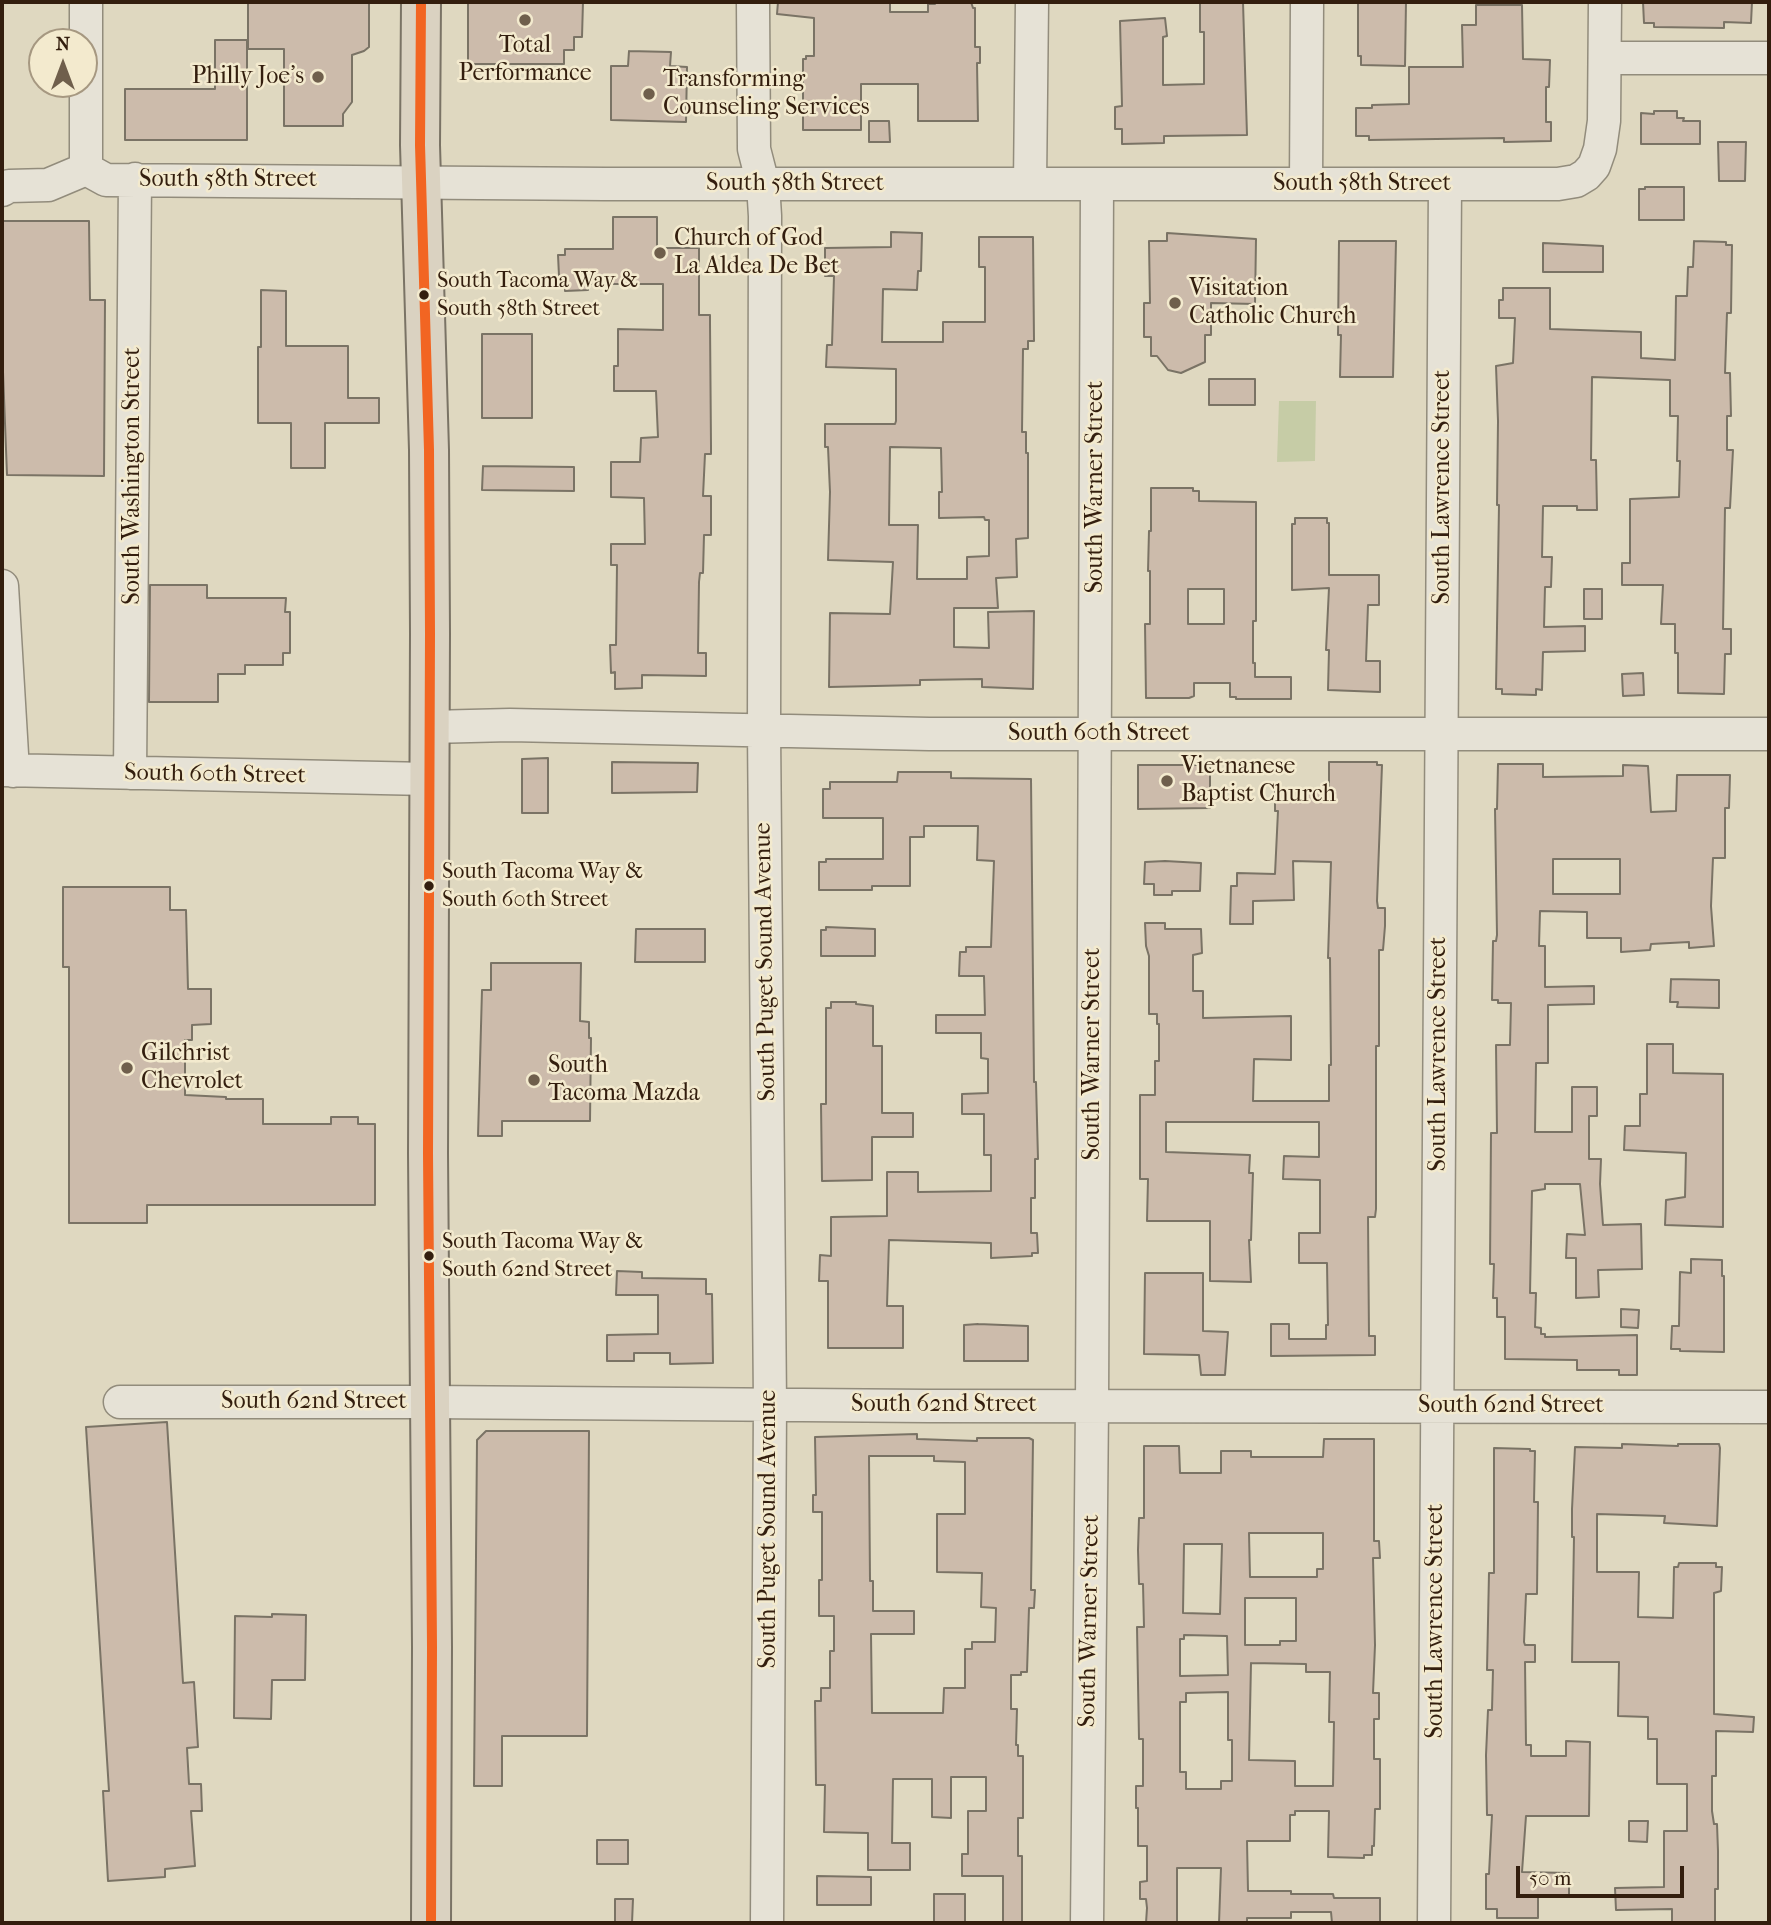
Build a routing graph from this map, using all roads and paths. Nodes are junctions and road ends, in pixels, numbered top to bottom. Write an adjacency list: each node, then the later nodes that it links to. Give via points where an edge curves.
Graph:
1 (86, 2): 9 (street)
2 (421, 2): 11 (main road)
3 (753, 2): 12 (street, South Puget Sound Avenue, via 754,149)
4 (1032, 2): 13 (street)
5 (1307, 2): 15 (street)
6 (1605, 2): 7 (street)
7 (1605, 58): 8 (street); 16 (street, South 58th Street, via 1603,135 1591,171 1576,181 1558,184)
8 (1769, 58)
9 (86, 169): 10 (street, South 58th Street, via 106,180); 17 (street, via 48,185)
10 (135, 180): 11 (street, South 58th Street); 25 (street, South Washington Street)
11 (422, 181): 12 (street, South 58th Street); 19 (main road)
12 (763, 184): 13 (street, South 58th Street); 20 (street, South Puget Sound Avenue)
13 (1030, 184): 14 (street, South 58th Street)
14 (1097, 184): 15 (street, South 58th Street); 21 (street, South Warner Street)
15 (1306, 184): 16 (street, South 58th Street)
16 (1445, 184): 22 (street, South Lawrence Street)
17 (2, 190)
18 (2, 586): 24 (street)
19 (430, 727): 20 (street, South 60th Street); 26 (main road)
20 (764, 731): 21 (street, South 60th Street); 29 (street, South Puget Sound Avenue)
21 (1095, 734): 22 (street, South 60th Street); 30 (street, South Warner Street)
22 (1441, 734): 23 (street, South 60th Street); 31 (street, South Lawrence Street)
23 (1769, 734)
24 (8, 771): 25 (street, South 60th Street)
25 (130, 773): 26 (street, South 60th Street)
26 (428, 779): 28 (main road)
27 (120, 1402): 28 (street, South 62nd Street)
28 (428, 1402): 29 (street, South 62nd Street); 33 (main road)
29 (770, 1404): 30 (street, South 62nd Street); 34 (street, South Puget Sound Avenue)
30 (1092, 1405): 31 (street, South 62nd Street); 35 (street, South Warner Street)
31 (1437, 1406): 32 (street, South 62nd Street); 36 (street, South Lawrence Street)
32 (1769, 1407)
33 (431, 1923)
34 (767, 1923)
35 (1087, 1923)
36 (1434, 1923)

